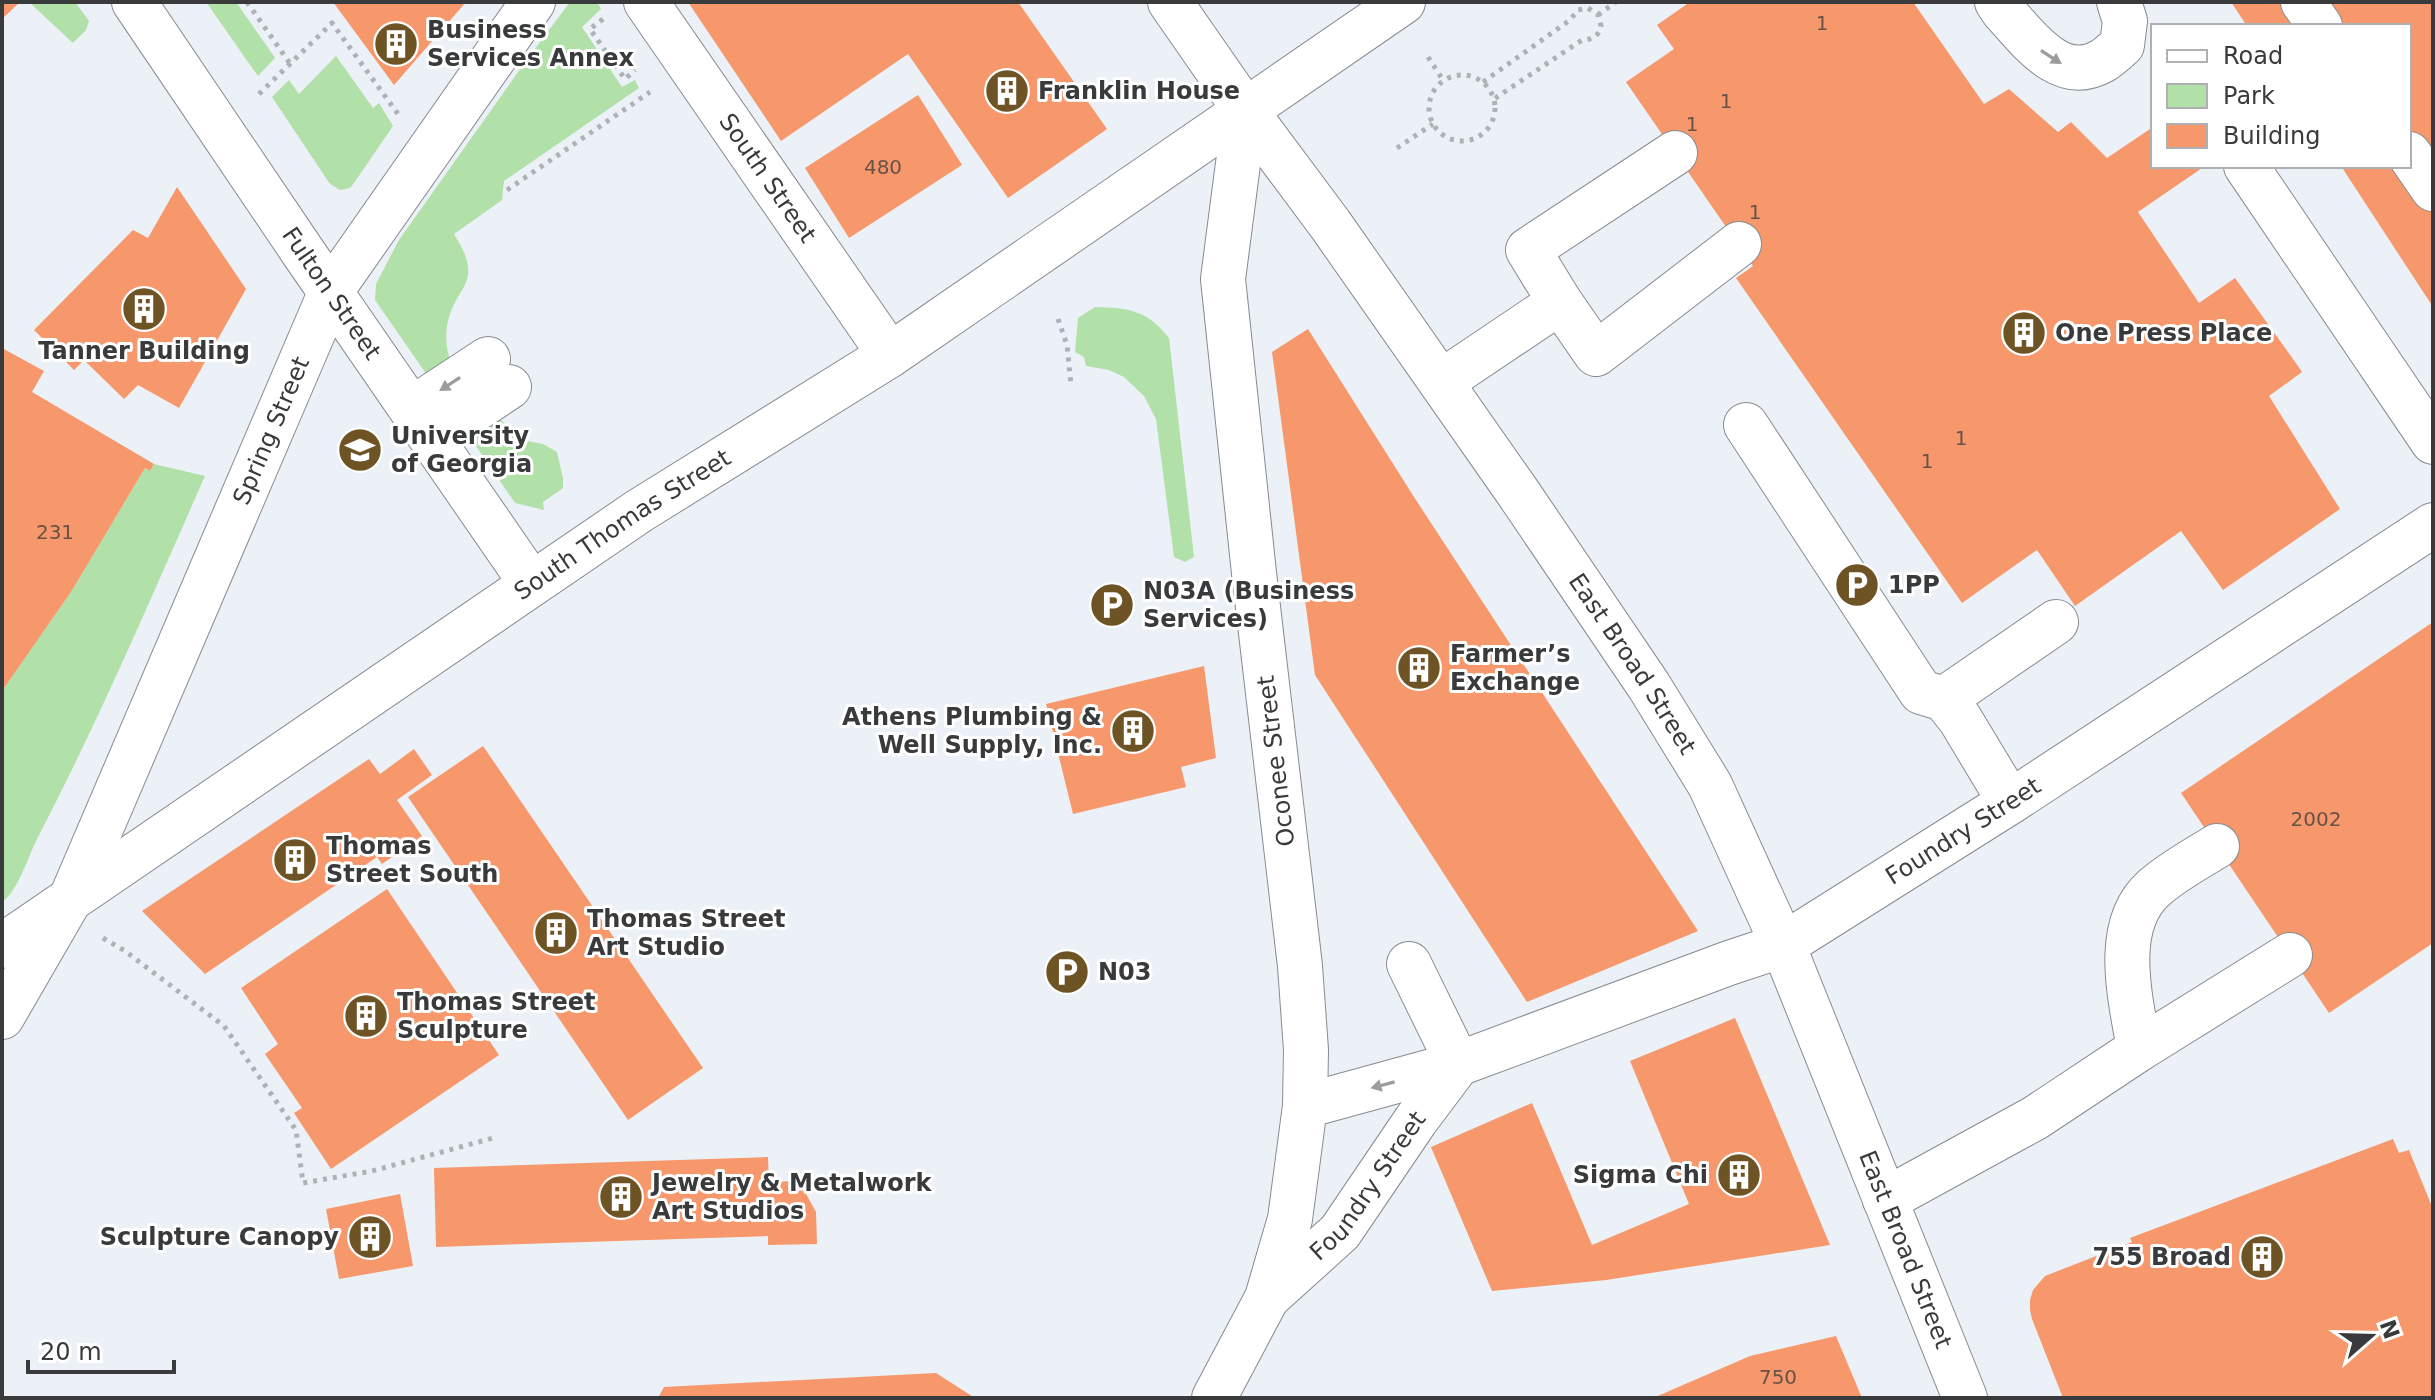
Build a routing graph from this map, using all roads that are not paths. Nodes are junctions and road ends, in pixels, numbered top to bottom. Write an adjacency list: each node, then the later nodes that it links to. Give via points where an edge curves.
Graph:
1 (134, 2): 16 (street, Fulton Street)
2 (533, 2): 16 (street, Spring Street)
3 (1170, 2): 10 (street, East Broad Street)
4 (1403, 2): 10 (street, South Thomas Street)
5 (1997, 2): 6 (street, one-way to 6, via 2050,60 2074,68 2100,62 2122,45 2125,21)
6 (2119, 2)
7 (2303, 2): 9 (street)
8 (629, 7): 18 (street, South Street)
9 (2319, 24)
10 (1245, 110): 18 (street, South Thomas Street); 20 (street, East Broad Street); 38 (street, Oconee Street, via 1223,279 1300,966)
11 (1675, 153): 17 (street, via 1528,250)
12 (2411, 157): 14 (street)
13 (2247, 168): 23 (street)
14 (2433, 189)
15 (1739, 244): 17 (street, via 1596,354)
16 (331, 291): 21 (street, Fulton Street); 30 (street, Spring Street)
17 (1560, 302): 20 (street)
18 (890, 355): 25 (street, South Thomas Street)
19 (498, 373): 21 (street)
20 (1441, 382): 31 (street, East Broad Street, via 1649,686 1710,785)
21 (422, 424): 25 (street, Fulton Street)
22 (1746, 425): 27 (street, via 1921,692)
23 (2433, 442)
24 (2433, 525): 28 (street, Foundry Street)
25 (531, 583): 30 (street, South Thomas Street)
26 (2056, 622): 27 (street)
27 (1944, 699): 28 (street)
28 (2010, 802): 31 (street, Foundry Street)
29 (2217, 846): 36 (street, via 2152,889 2131,922 2127,977)
30 (72, 896): 32 (street, South Thomas Street); 35 (street, Spring Street)
31 (1783, 945): 37 (street, Foundry Street); 39 (street, East Broad Street)
32 (2, 946)
33 (2290, 955): 36 (street)
34 (1409, 964): 37 (street)
35 (2, 1017)
36 (2139, 1049): 39 (street, via 2035,1118)
37 (1458, 1064): 38 (street, Foundry Street, one-way to 38); 40 (street, Foundry Street, via 1340,1232)
38 (1305, 1106): 40 (street, Oconee Street, via 1290,1219)
39 (1885, 1200): 42 (street, East Broad Street)
40 (1267, 1298): 41 (street, Oconee Street)
41 (1216, 1396)
42 (1965, 1398)

